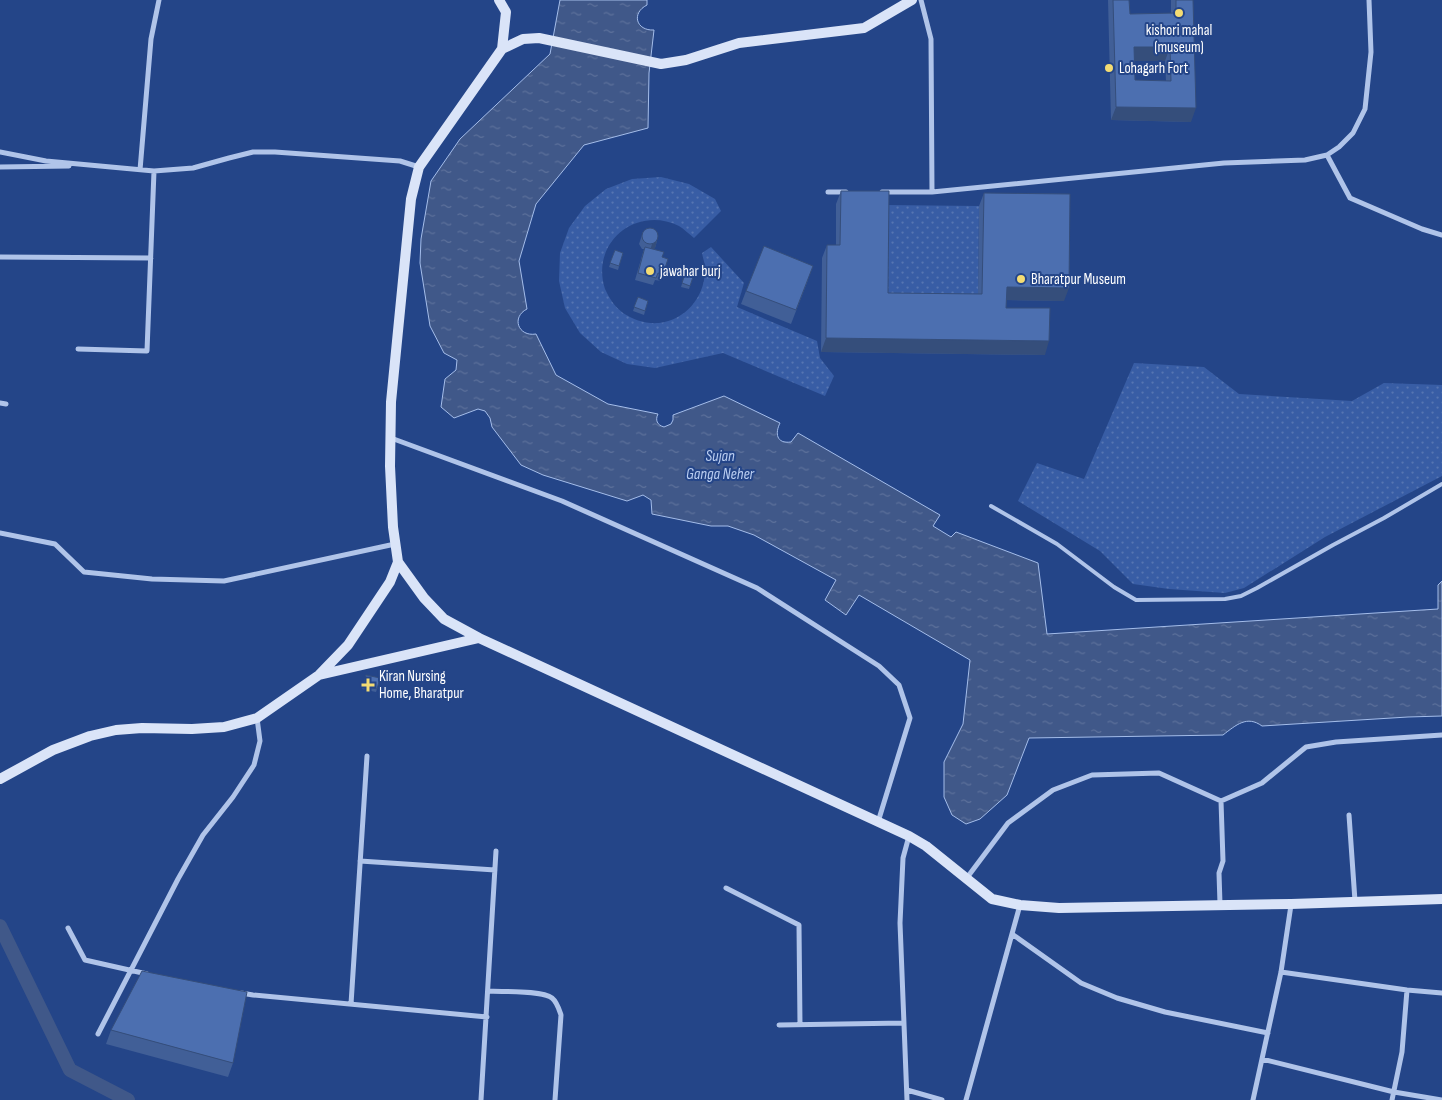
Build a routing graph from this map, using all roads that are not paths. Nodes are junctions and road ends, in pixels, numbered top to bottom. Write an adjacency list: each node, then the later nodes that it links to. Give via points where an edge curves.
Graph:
1 (159, 0): 14 (street, via 151,39)
2 (500, 0): 7 (main road)
3 (509, 0): 7 (main road)
4 (912, 0): 8 (main road, via 864,28 739,43 686,60 661,64 538,38 523,38)
5 (921, 0): 19 (street, via 931,39)
6 (1370, 0): 10 (street, via 1371,52 1365,109 1353,133)
7 (506, 12): 8 (main road)
8 (502, 49): 13 (main road)
9 (0, 152): 11 (street)
10 (1327, 155): 19 (street, via 1305,160 1224,163); 20 (street, via 1350,198)
11 (92, 165): 12 (street); 14 (street)
12 (0, 167)
13 (419, 167): 15 (street, via 400,161 275,152 245,154 193,168); 24 (main road, via 408,227)
14 (140, 170): 15 (street)
15 (154, 171): 22 (street)
16 (828, 192): 17 (street)
17 (856, 192)
18 (875, 192): 19 (street)
19 (932, 192)
20 (1442, 235)
21 (0, 257): 22 (street)
22 (151, 258): 23 (street, via 147,351)
23 (78, 350)
24 (390, 438): 28 (main road); 38 (street, via 562,501 757,588 878,666 899,685 910,718)
25 (1442, 484): 26 (lane, via 1257,588 1225,599 1136,600 1057,544)
26 (990, 506)
27 (0, 533): 28 (street, via 55,544 84,572 152,579 224,580)
28 (395, 544): 29 (main road)
29 (398, 562): 30 (main road, via 444,619); 31 (main road, via 390,582 348,645)
30 (479, 638): 31 (main road); 38 (main road)
31 (319, 675): 32 (main road)
32 (257, 718): 35 (main road, via 224,727 142,728 90,736 53,750); 52 (street, via 260,741 254,764 203,835)
33 (1442, 735): 36 (street, via 1306,747 1262,783)
34 (367, 756): 41 (street)
35 (0, 780)
36 (1221, 801): 43 (street, via 1159,773 1092,775 1053,790 1008,823); 47 (street, via 1223,862 1219,873)
37 (1349, 815): 46 (street)
38 (878, 822): 39 (main road)
39 (909, 836): 43 (main road); 61 (street, via 903,858 900,923)
40 (496, 851): 42 (street)
41 (360, 861): 42 (street); 59 (street)
42 (495, 870): 56 (street)
43 (966, 878): 49 (main road, via 992,899)
44 (726, 888): 63 (street, via 799,925)
45 (1442, 899): 46 (main road)
46 (1355, 902): 48 (main road)
47 (1220, 904): 48 (main road); 49 (main road, via 1059,908)
48 (1291, 904): 53 (street)
49 (1020, 905): 51 (street)
50 (68, 928): 52 (street, via 86,960)
51 (1012, 934): 64 (street, via 1081,982 1117,998 1165,1012); 73 (street)
52 (131, 970): 54 (street); 65 (street)
53 (1281, 972): 55 (street); 64 (street)
54 (150, 974)
55 (1407, 990): 58 (street); 68 (street, via 1402,1052)
56 (488, 991): 60 (street); 70 (street, via 543,993 558,1005 561,1015)
57 (234, 992): 59 (street)
58 (1442, 993)
59 (351, 1004): 60 (street)
60 (487, 1017): 69 (street)
61 (904, 1023): 63 (street); 67 (street)
62 (779, 1025): 63 (street)
63 (800, 1025)
64 (1268, 1033): 66 (street)
65 (98, 1034)
66 (1262, 1059): 68 (street); 74 (street)
67 (906, 1090): 71 (street); 72 (street)
68 (1394, 1092): 75 (street); 76 (street)
69 (481, 1100)
70 (556, 1100)
71 (907, 1100)
72 (942, 1100)
73 (966, 1100)
74 (1253, 1100)
75 (1392, 1100)
76 (1442, 1100)

